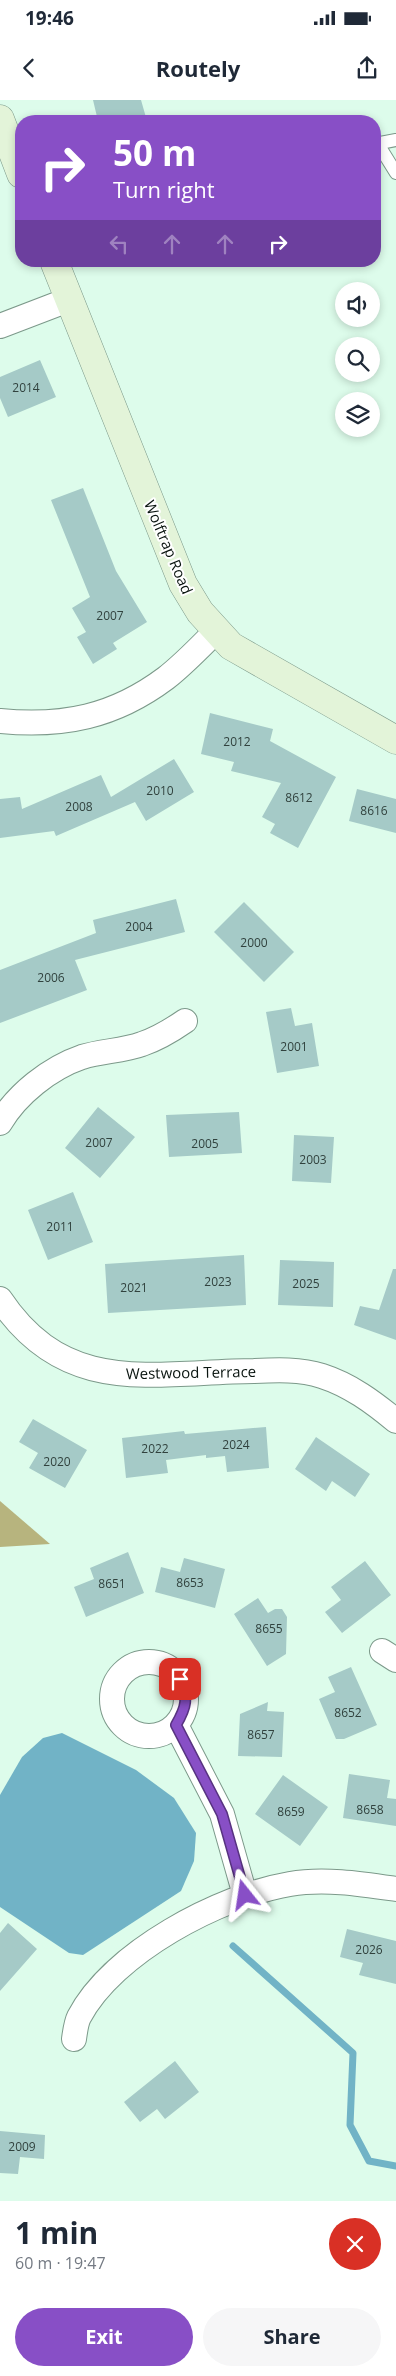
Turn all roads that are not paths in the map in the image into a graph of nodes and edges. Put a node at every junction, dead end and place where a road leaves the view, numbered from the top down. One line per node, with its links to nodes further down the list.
1 (0, 119): 5 (street)
2 (396, 140): 3 (lane)
3 (381, 143)
4 (381, 150): 6 (lane)
5 (15, 158)
6 (396, 173)
7 (56, 267): 8 (street, Wolftrap Road)
8 (68, 300): 9 (street); 10 (street, Wolftrap Road)
9 (0, 326)
10 (216, 631): 11 (street); 12 (street, Wolftrap Road)
11 (0, 721)
12 (396, 740)
13 (185, 1021): 14 (street)
14 (0, 1123)
15 (0, 1299): 16 (street, Westwood Terrace)
16 (396, 1421)
17 (176, 1725): 19 (street)
18 (396, 1889): 19 (street)
19 (245, 1895): 20 (street)
20 (74, 2039)

